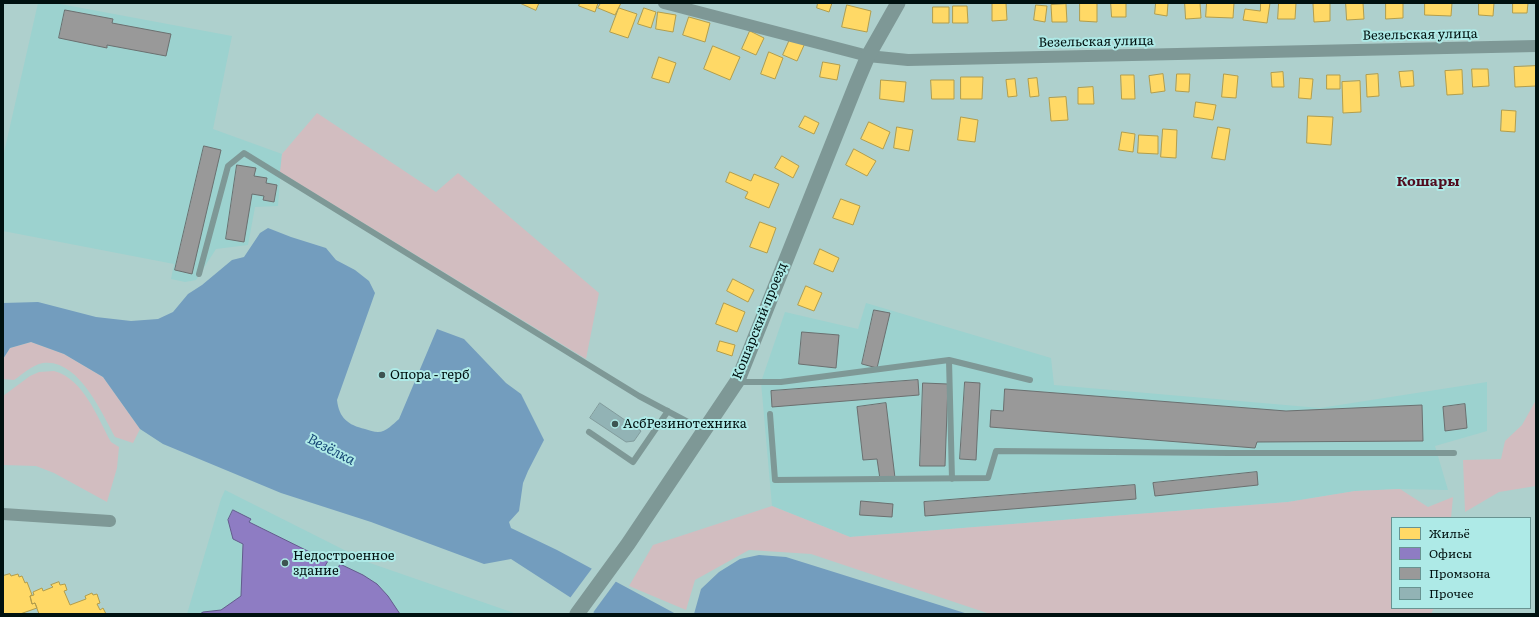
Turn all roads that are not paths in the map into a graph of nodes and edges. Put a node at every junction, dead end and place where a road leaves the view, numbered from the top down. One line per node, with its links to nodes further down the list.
1 (664, 3): 4 (street, Везельская улица)
2 (898, 3): 4 (street, Кошарский проезд)
3 (1536, 46): 4 (street, Везельская улица)
4 (868, 56): 7 (street, Кошарский проезд)
5 (199, 274): 9 (lane)
6 (949, 360): 7 (lane); 8 (lane); 14 (lane)
7 (738, 380): 11 (street, Кошарский проезд)
8 (1030, 380)
9 (668, 412): 11 (lane); 12 (lane)
10 (770, 414): 14 (lane)
11 (703, 430): 17 (street, Кошарский проезд)
12 (589, 432)
13 (1454, 453): 14 (lane)
14 (952, 479)
15 (3, 514): 16 (street)
16 (110, 521)
17 (577, 614)

